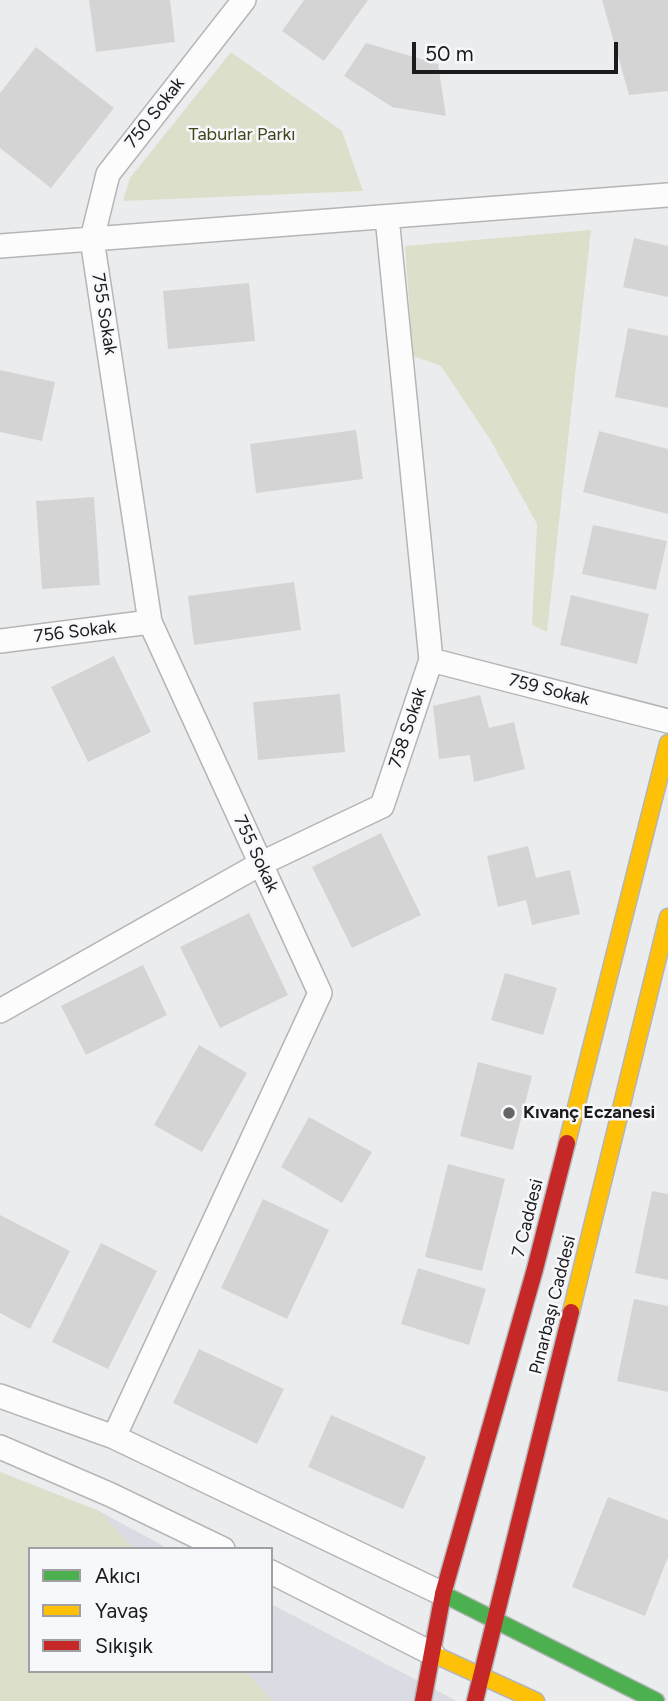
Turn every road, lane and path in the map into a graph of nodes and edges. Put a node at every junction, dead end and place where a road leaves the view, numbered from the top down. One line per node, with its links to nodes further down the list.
1 (244, 0): 4 (street, 750 Sokak)
2 (668, 195): 3 (street)
3 (387, 217): 4 (street); 8 (street, 758 Sokak)
4 (92, 239): 5 (street); 6 (street, 755 Sokak)
5 (0, 246)
6 (150, 622): 7 (street, 756 Sokak); 11 (street, 755 Sokak)
7 (0, 641)
8 (431, 660): 9 (street, 759 Sokak); 11 (street, 758 Sokak)
9 (668, 721)
10 (668, 743): 19 (street, 7 Caddesi)
11 (260, 864): 13 (street, 758 Sokak); 15 (street, 755 Sokak)
12 (668, 917): 20 (street, Pınarbaşı Caddesi)
13 (0, 1012)
14 (0, 1396): 15 (street)
15 (114, 1437): 19 (street)
16 (0, 1447): 17 (street)
17 (219, 1547)
18 (273, 1573): 21 (street)
19 (443, 1594): 20 (street); 21 (street, 7 Caddesi)
20 (494, 1621): 22 (street, Pınarbaşı Caddesi); 26 (street)
21 (433, 1654): 22 (street); 23 (street, 7 Caddesi)
22 (481, 1677): 24 (street, Pınarbaşı Caddesi); 25 (street)
23 (423, 1701)
24 (475, 1701)
25 (536, 1701)
26 (656, 1701)

